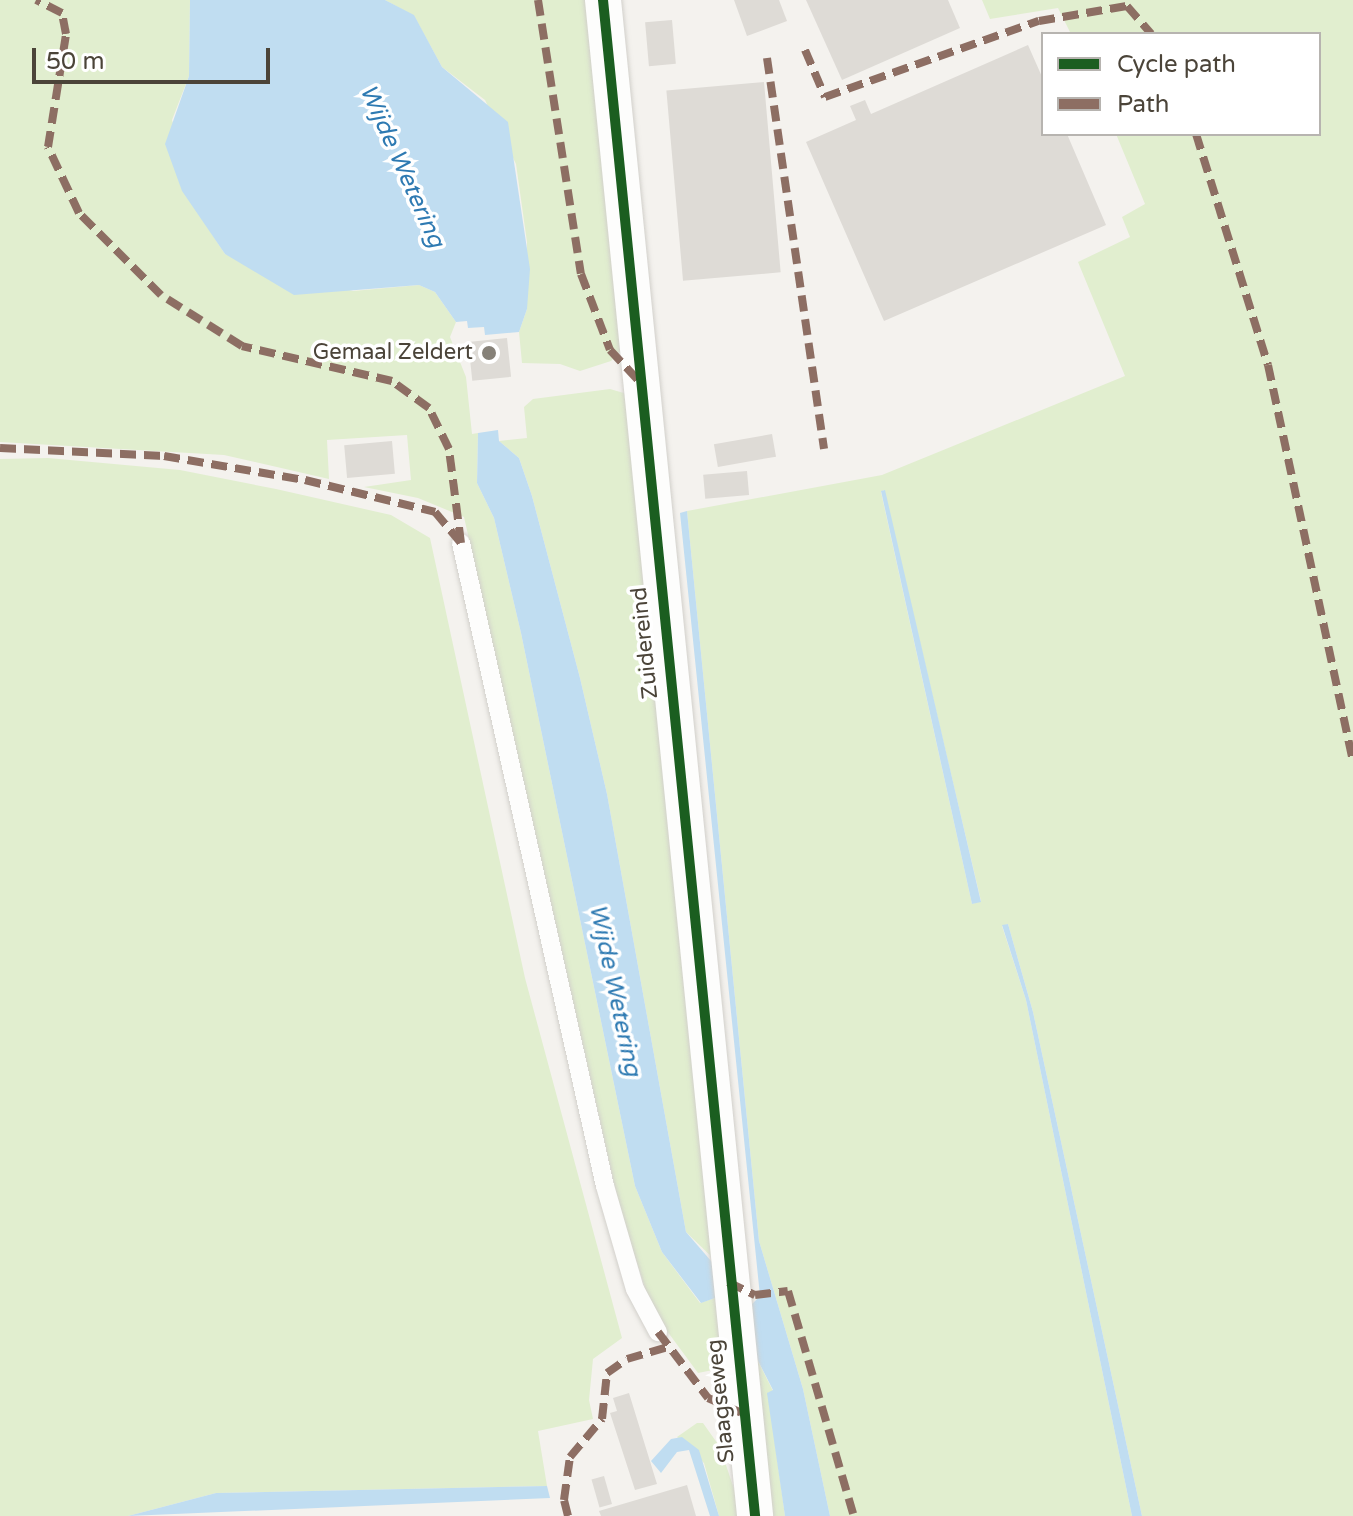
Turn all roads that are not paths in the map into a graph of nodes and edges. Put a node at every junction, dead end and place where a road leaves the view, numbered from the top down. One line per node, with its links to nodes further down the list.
1 (603, 0): 3 (street, Zuidereind)
2 (461, 543): 4 (lane)
3 (728, 1282): 5 (street, Slaagseweg)
4 (658, 1332)
5 (755, 1516)

